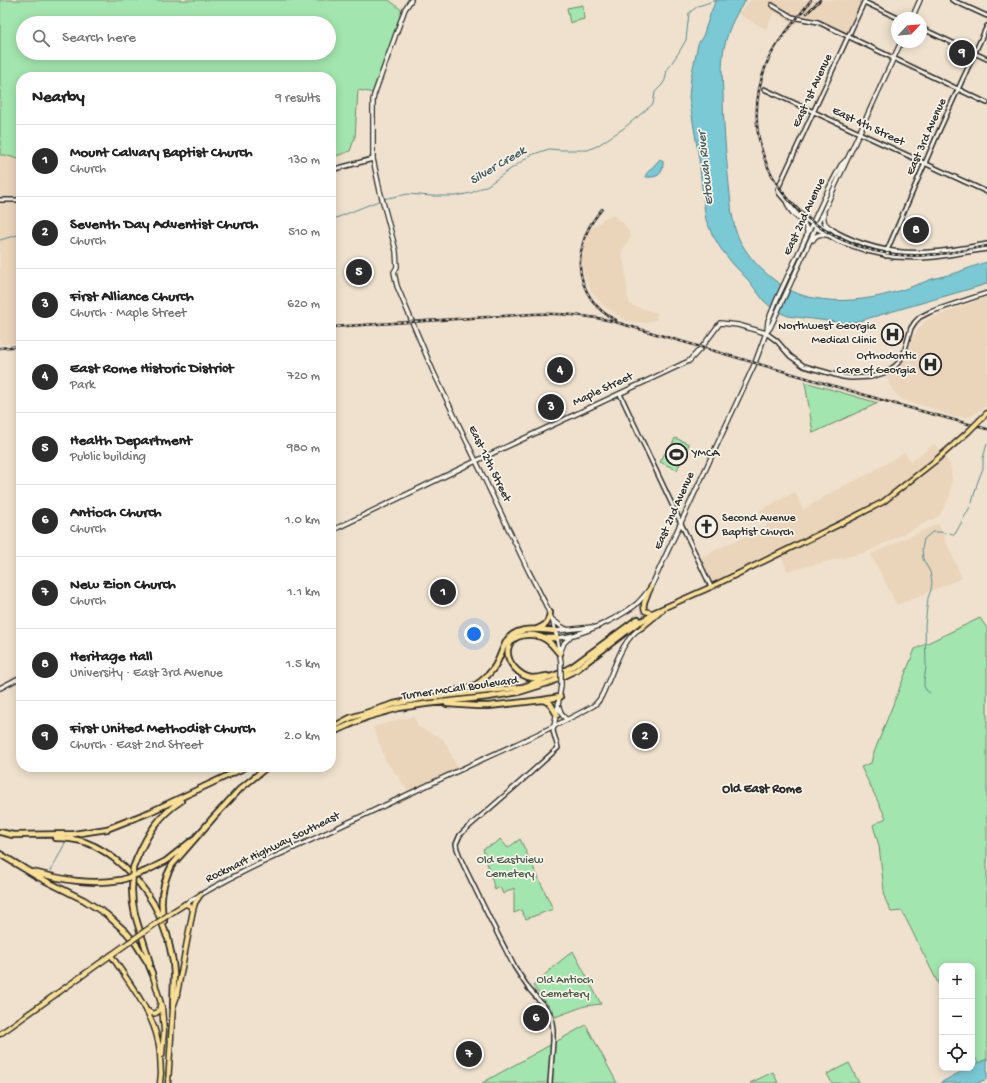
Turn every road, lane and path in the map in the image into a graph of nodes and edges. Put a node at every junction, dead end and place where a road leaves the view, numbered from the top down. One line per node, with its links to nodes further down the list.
1 (411, 0): 22 (main road, East 12th Street)
2 (920, 0): 6 (main road)
3 (952, 0): 8 (street)
4 (864, 1): 7 (street); 11 (street, East 1st Avenue)
5 (772, 5): 11 (street)
6 (915, 12)
7 (891, 14)
8 (987, 16)
9 (987, 26): 13 (street, East 3rd Avenue)
10 (927, 31): 13 (street)
11 (848, 37): 14 (street); 19 (street, East 1st Avenue)
12 (898, 48): 14 (main road, East 2nd Avenue)
13 (974, 54): 15 (street); 17 (street, East 3rd Avenue)
14 (894, 58): 17 (street); 20 (main road, East 2nd Avenue)
15 (987, 60)
16 (764, 89): 19 (street, East 4th Street)
17 (958, 89): 18 (street); 23 (street, East 3rd Avenue)
18 (987, 103)
19 (814, 112): 20 (street, East 4th Street); 28 (street, East 1st Avenue)
20 (859, 133): 21 (main road, East 2nd Avenue); 23 (street, East 4th Street)
21 (849, 156): 29 (main road, East 2nd Avenue); 30 (main road, East 2nd Avenue)
22 (373, 159): 24 (street); 44 (main road, East 12th Street)
23 (925, 163): 25 (street, East 4th Street); 38 (street, East 3rd Avenue)
24 (336, 169)
25 (987, 192)
26 (0, 200): 27 (street)
27 (16, 200)
28 (787, 202): 30 (street); 34 (main road)
29 (824, 210): 31 (main road, East 2nd Avenue); 32 (main road)
30 (812, 224): 31 (street); 34 (main road, East 2nd Avenue)
31 (817, 226): 32 (street); 33 (street); 36 (main road, East 2nd Avenue)
32 (836, 232): 38 (street)
33 (827, 235): 36 (main road); 39 (street)
34 (806, 236): 41 (main road, East 2nd Avenue)
35 (987, 244): 38 (street)
36 (806, 249): 41 (main road, East 2nd Avenue)
37 (987, 249): 39 (street)
38 (888, 251): 39 (street, East 3rd Avenue)
39 (886, 256)
40 (987, 293): 41 (street)
41 (766, 333): 42 (main road, Maple Street); 45 (main road, East 2nd Avenue)
42 (620, 394): 44 (main road, Maple Street); 45 (street)
43 (987, 413): 48 (main road, Turner McCall Boulevard, bridge)
44 (476, 461): 46 (main road, Maple Street); 51 (main road, East 12th Street)
45 (681, 524): 47 (main road, East 2nd Avenue); 48 (street)
46 (336, 529)
47 (651, 587): 52 (main road); 54 (main road, East 2nd Avenue)
48 (711, 587): 49 (main road, Turner McCall Boulevard)
49 (668, 606): 50 (main road, Turner McCall Boulevard); 52 (main road, Turner McCall Boulevard)
50 (662, 610): 55 (main road); 69 (highway, Turner McCall Boulevard)
51 (550, 613): 53 (main road, East 12th Street); 56 (highway)
52 (652, 613): 63 (highway, Turner McCall Boulevard)
53 (552, 619): 57 (main road); 58 (main road, East 12th Street)
54 (595, 627): 57 (main road); 59 (main road, East 2nd Avenue)
55 (641, 628): 72 (main road, Rockmart Highway Southeast)
56 (536, 629): 58 (highway); 67 (highway)
57 (569, 630): 58 (main road)
58 (556, 631): 61 (main road, East 12th Street)
59 (572, 636): 61 (main road, East 2nd Avenue); 62 (main road)
60 (545, 638): 61 (highway); 62 (highway); 63 (highway)
61 (557, 638): 62 (main road, East 12th Street)
62 (560, 654): 66 (main road, East 12th Street, bridge)
63 (558, 674): 67 (highway, Turner McCall Boulevard)
64 (16, 680): 65 (main road)
65 (0, 688)
66 (560, 697): 68 (highway); 70 (main road, East 12th Street)
67 (424, 698): 73 (highway, Turner McCall Boulevard)
68 (543, 700): 69 (highway); 71 (highway)
69 (437, 703): 75 (highway, Turner McCall Boulevard)
70 (558, 706): 71 (main road, East 12th Street); 72 (main road)
71 (557, 715): 74 (main road, East 12th Street)
72 (568, 719): 74 (main road, Rockmart Highway Southeast)
73 (336, 725)
74 (554, 726): 84 (main road, Rockmart Highway Southeast); 97 (street, East 12th Street)
75 (336, 731)
76 (236, 772): 78 (highway)
77 (261, 772): 79 (highway)
78 (205, 787): 81 (highway); 89 (highway, bridge)
79 (213, 818): 83 (highway, bridge); 87 (highway)
80 (0, 832): 81 (highway)
81 (12, 835): 87 (highway)
82 (0, 854): 83 (highway)
83 (30, 871): 89 (highway)
84 (201, 894): 85 (main road, Rockmart Highway Southeast); 86 (main road)
85 (185, 904): 86 (main road); 88 (main road, Rockmart Highway Southeast, bridge)
86 (193, 910): 91 (main road)
87 (167, 937): 91 (highway)
88 (111, 955): 92 (main road); 93 (main road, Rockmart Highway Southeast)
89 (152, 973): 90 (main road)
90 (160, 997): 92 (main road); 94 (main road)
91 (173, 1007): 96 (main road)
92 (146, 1009): 94 (main road)
93 (0, 1034)
94 (161, 1074): 95 (main road)
95 (160, 1083)
96 (168, 1083)
97 (550, 1083)

